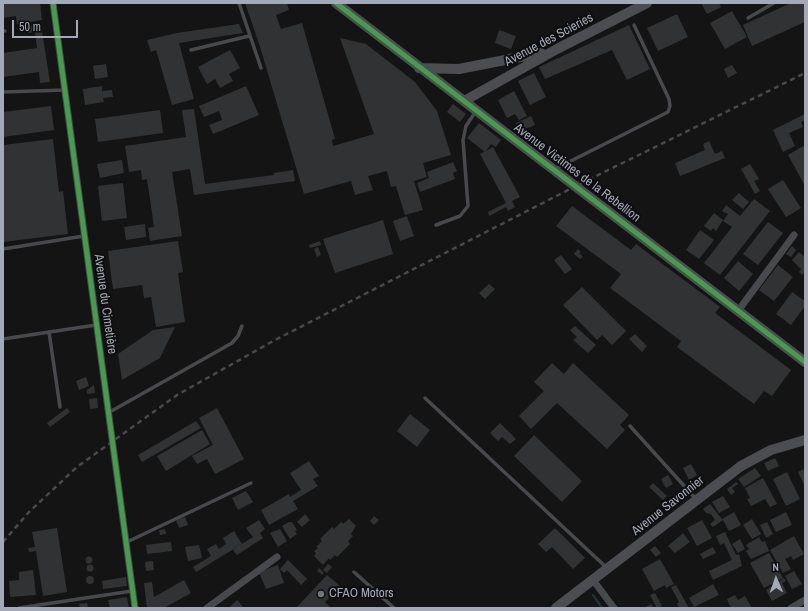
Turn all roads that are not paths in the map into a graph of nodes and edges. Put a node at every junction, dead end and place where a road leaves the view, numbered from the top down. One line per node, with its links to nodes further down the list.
1 (53, 3): 13 (street, Avenue du Cimetière)
2 (239, 3): 8 (lane)
3 (336, 3): 12 (street, Avenue Victimes de la Rebellion)
4 (647, 3): 9 (street, Avenue des Scieries)
5 (774, 3): 6 (lane)
6 (748, 18)
7 (634, 25): 17 (lane)
8 (249, 36): 10 (lane); 11 (lane)
9 (557, 49): 12 (street); 15 (street, Avenue des Scieries)
10 (191, 50)
11 (262, 68)
12 (419, 68): 15 (street, Avenue Victimes de la Rebellion)
13 (64, 90): 14 (lane); 20 (street, Avenue du Cimetière)
14 (3, 92)
15 (464, 100): 16 (street, Avenue Victimes de la Rebellion)
16 (477, 110): 17 (street, Avenue Victimes de la Rebellion); 18 (lane)
17 (554, 169): 22 (street, Avenue Victimes de la Rebellion)
18 (436, 225)
19 (794, 234): 22 (street)
20 (84, 236): 21 (lane); 23 (street, Avenue du Cimetière)
21 (3, 249)
22 (738, 311): 27 (street, Avenue Victimes de la Rebellion)
23 (96, 325): 25 (lane); 30 (street, Avenue du Cimetière)
24 (242, 326): 30 (lane)
25 (49, 332): 26 (lane); 29 (lane)
26 (3, 338)
27 (805, 362)
28 (425, 398): 37 (lane)
29 (60, 407)
30 (108, 413): 35 (street, Avenue du Cimetière)
31 (630, 426): 34 (lane)
32 (805, 440): 34 (street, Avenue Savonnier)
33 (251, 483): 35 (lane)
34 (697, 500): 37 (street, Avenue Savonnier)
35 (126, 542): 40 (street, Avenue du Cimetière)
36 (277, 557): 44 (street)
37 (608, 568): 39 (street, Avenue Savonnier)
38 (354, 572): 45 (lane)
39 (593, 580): 46 (street, Avenue Savonnier); 47 (street)
40 (132, 591): 42 (lane); 43 (street, Avenue du Cimetière)
41 (805, 600): 48 (street)
42 (19, 608)
43 (135, 608)
44 (207, 608)
45 (394, 608)
46 (556, 608)
47 (614, 608)
48 (791, 608)

